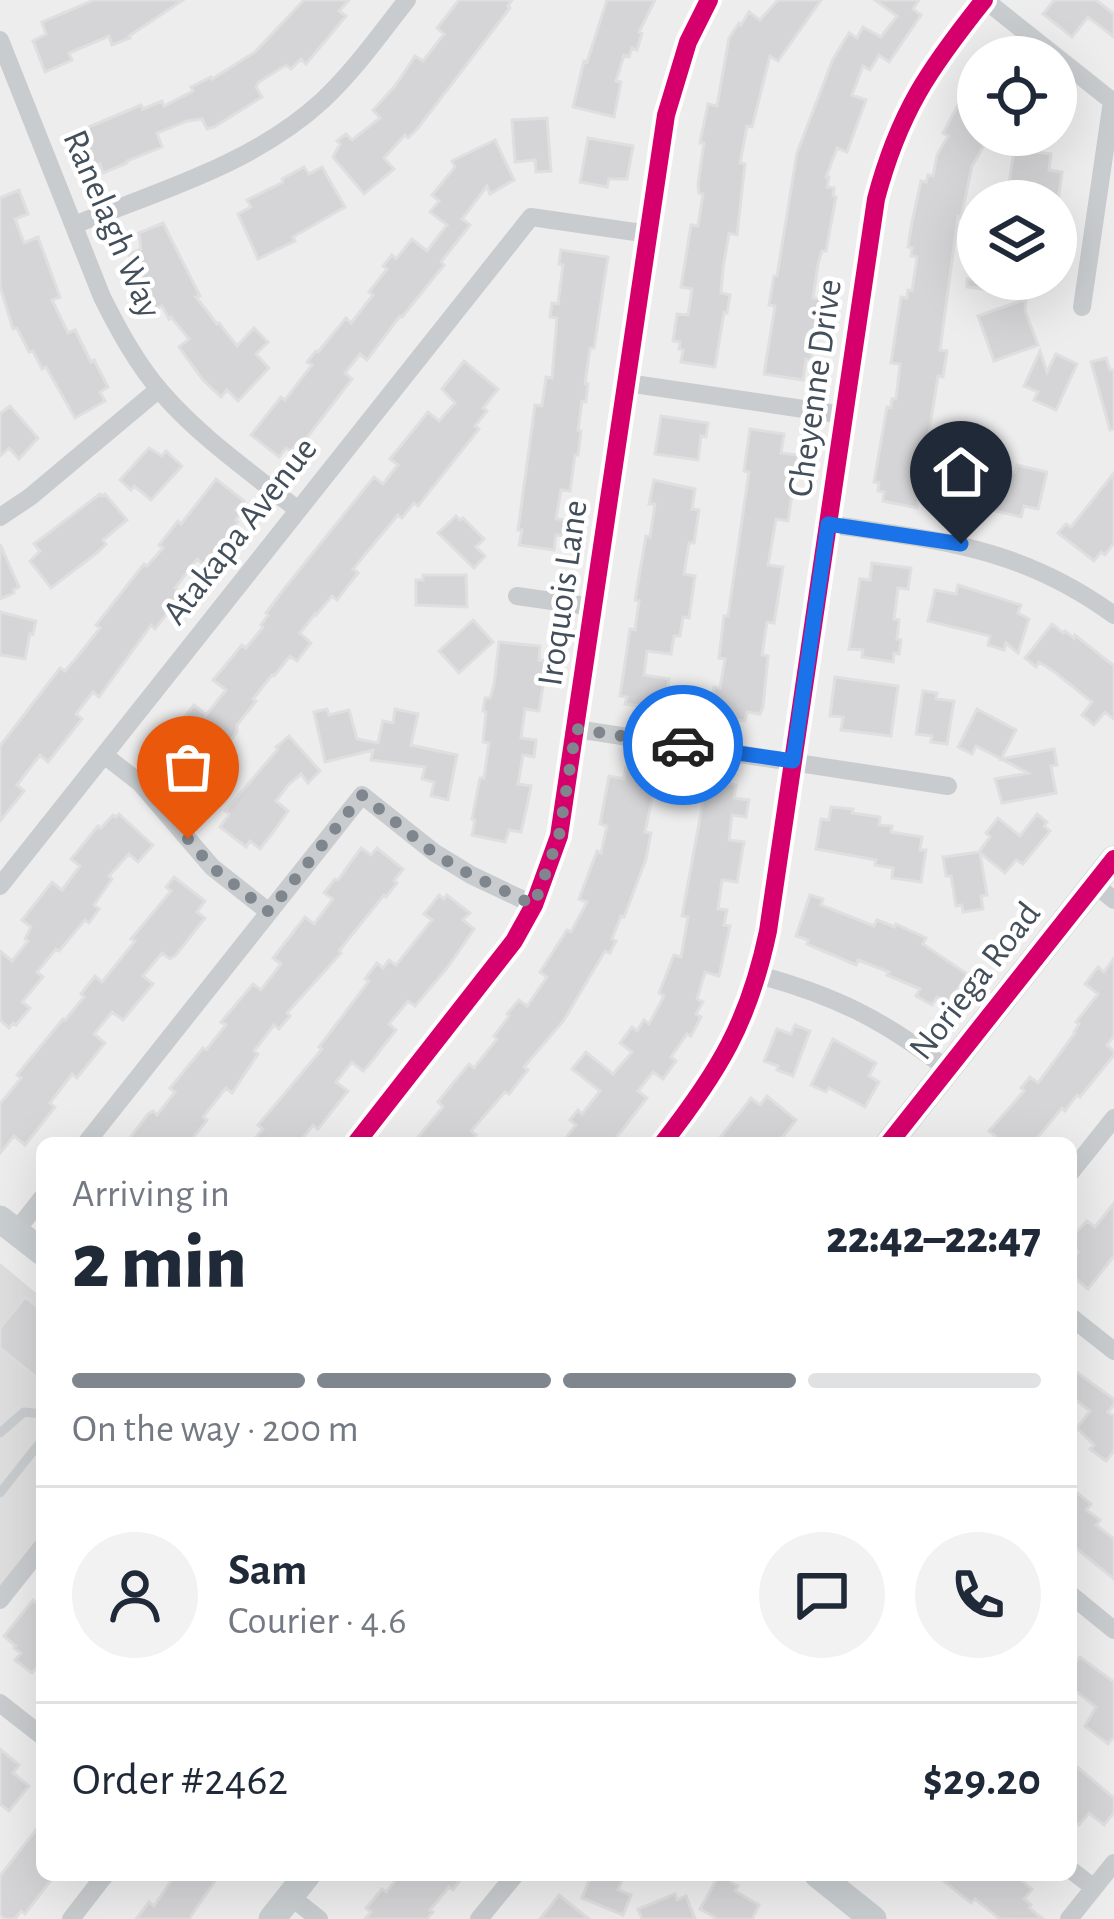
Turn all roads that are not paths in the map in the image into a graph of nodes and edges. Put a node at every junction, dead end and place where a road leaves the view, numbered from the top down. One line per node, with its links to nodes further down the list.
1 (407, 0): 5 (street)
2 (709, 0): 6 (street, Iroquois Lane)
3 (984, 0): 7 (street); 10 (street, Cheyenne Drive)
4 (0, 40): 5 (street, Ranelagh Way)
5 (74, 225): 9 (street, Ranelagh Way)
6 (649, 234): 8 (street, Iroquois Lane); 11 (street, Atakapa Avenue)
7 (1082, 307)
8 (627, 383): 10 (street); 15 (street, Iroquois Lane)
9 (159, 389): 11 (street, Ranelagh Way); 12 (street)
10 (844, 415): 13 (street, Cheyenne Drive)
11 (298, 510): 18 (street, Atakapa Avenue)
12 (0, 517)
13 (828, 524): 16 (street); 19 (street, Cheyenne Drive)
14 (517, 596): 15 (street)
15 (594, 607): 17 (street, Iroquois Lane)
16 (1113, 611)
17 (576, 729): 19 (street); 24 (street, Iroquois Lane)
18 (104, 755): 22 (street, Atakapa Avenue); 25 (street)
19 (793, 761): 20 (street); 26 (street, Cheyenne Drive)
20 (947, 786)
21 (1114, 859): 23 (street, Noriega Road)
22 (0, 886)
23 (1104, 892): 27 (street, Noriega Road)
24 (534, 905): 25 (street); 30 (street, Iroquois Lane)
25 (269, 912): 29 (street)
26 (759, 975): 27 (street); 31 (street, Cheyenne Drive)
27 (947, 1069): 32 (street, Noriega Road)
28 (1114, 1118): 33 (street)
29 (91, 1137)
30 (361, 1137)
31 (668, 1137)
32 (894, 1137)
33 (1077, 1164)
34 (36, 1203): 35 (street)
35 (7, 1230): 36 (street)
36 (36, 1248)
37 (1077, 1322): 38 (street)
38 (1114, 1351)
39 (36, 1413): 40 (lane)
40 (0, 1433)
41 (36, 1448): 42 (lane)
42 (0, 1493)
43 (36, 1555): 44 (street)
44 (0, 1600)
45 (1077, 1600): 46 (street)
46 (1114, 1630)
47 (0, 1703): 48 (street)
48 (36, 1731)
49 (1114, 1863): 55 (street)
50 (1077, 1875): 55 (street)
51 (100, 1881): 56 (street)
52 (510, 1881): 59 (street)
53 (826, 1881): 60 (street)
54 (299, 1886): 57 (street); 58 (street)
55 (1094, 1888): 61 (street)
56 (70, 1919)
57 (272, 1919)
58 (319, 1919)
59 (479, 1919)
60 (873, 1919)
61 (1069, 1919)

